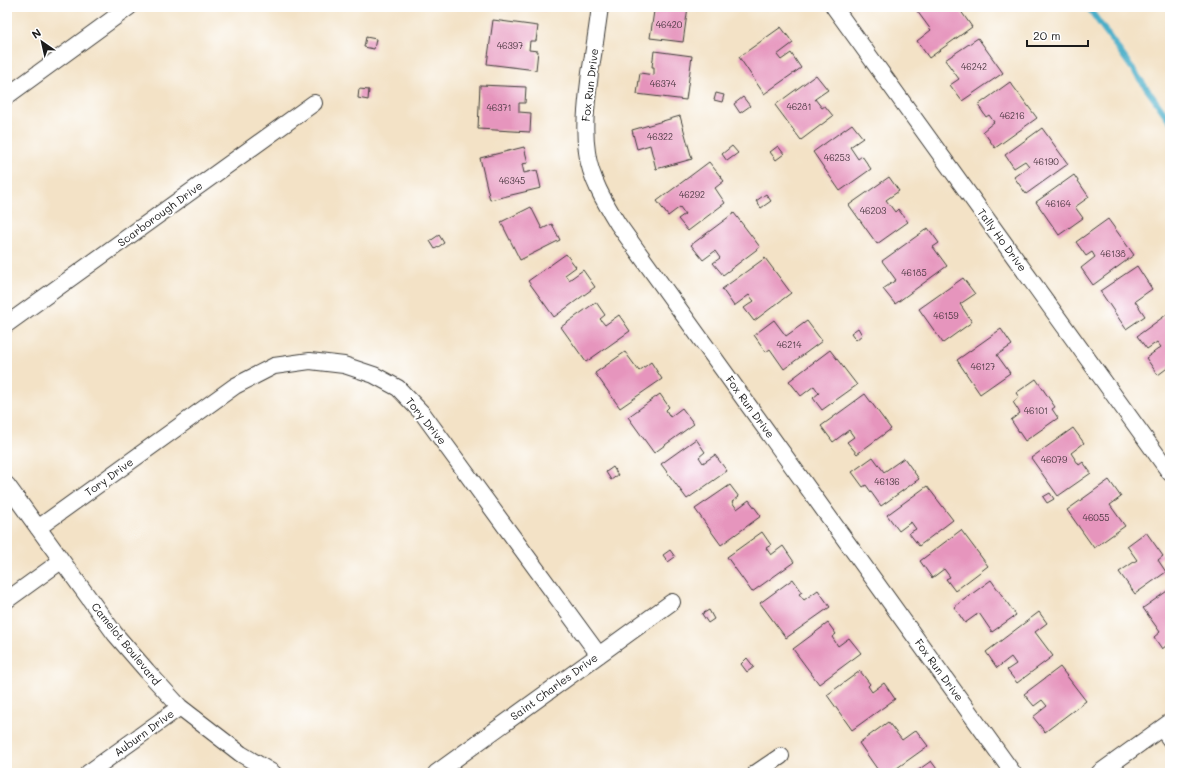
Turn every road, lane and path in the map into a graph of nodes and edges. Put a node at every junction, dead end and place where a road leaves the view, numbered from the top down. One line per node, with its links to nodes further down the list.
1 (129, 7): 4 (street)
2 (600, 7): 22 (street, Fox Run Drive)
3 (834, 7): 7 (street, Tally Ho Drive)
4 (7, 96)
5 (314, 103): 6 (street, Scarborough Drive)
6 (7, 324)
7 (1170, 473)
8 (7, 486): 9 (street, Camelot Boulevard)
9 (38, 528): 10 (street, Camelot Boulevard); 13 (street, Tory Drive)
10 (61, 561): 11 (street); 14 (street, Camelot Boulevard)
11 (7, 600)
12 (672, 602): 13 (street, Saint Charles Drive)
13 (599, 655): 20 (street, Saint Charles Drive)
14 (180, 707): 18 (street, Auburn Drive); 19 (street, Camelot Boulevard)
15 (1164, 726): 16 (lane); 23 (street)
16 (1170, 746)
17 (781, 756): 21 (street)
18 (88, 773)
19 (273, 773)
20 (436, 773)
21 (756, 773)
22 (1013, 773)
23 (1099, 773)

